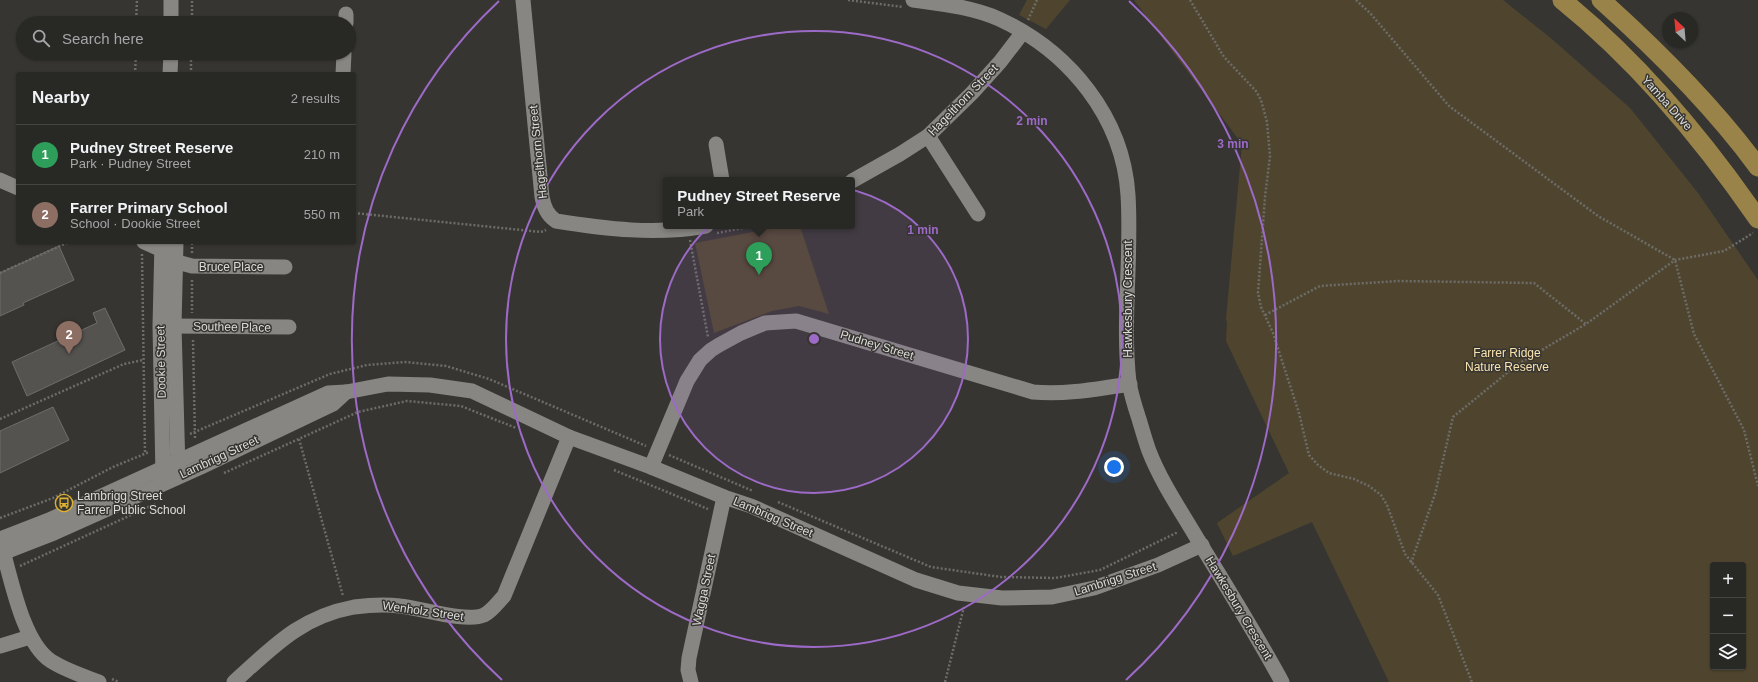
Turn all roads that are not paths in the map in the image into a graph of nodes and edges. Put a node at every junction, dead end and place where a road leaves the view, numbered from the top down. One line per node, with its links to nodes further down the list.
1 (171, 0): 6 (street)
2 (523, 0): 21 (street, Hagelthorn Street)
3 (1562, 0): 20 (main road, Yamba Drive)
4 (1601, 0): 14 (main road)
5 (910, 4): 7 (street, Hawkesbury Crescent)
6 (171, 16)
7 (1023, 32): 12 (street, Hagelthorn Street); 29 (street, Hawkesbury Crescent)
8 (171, 60): 10 (street)
9 (344, 60): 11 (street)
10 (170, 72)
11 (343, 72)
12 (928, 136): 16 (street, Hagelthorn Street); 19 (street)
13 (716, 144): 15 (street)
14 (1758, 167)
15 (722, 177)
16 (855, 179)
17 (0, 180): 18 (street)
18 (16, 187)
19 (978, 214)
20 (1758, 219)
21 (688, 229)
22 (176, 244): 25 (street, Dookie Street)
23 (142, 246): 24 (street)
24 (162, 246): 25 (street); 34 (street, Dookie Street)
25 (177, 262): 26 (street, Bruce Place); 27 (street, Dookie Street)
26 (285, 267)
27 (174, 326): 28 (street, Southee Place); 33 (street, Dookie Street)
28 (289, 328)
29 (1130, 384): 32 (street, Pudney Street); 36 (street, Hawkesbury Crescent)
30 (346, 392): 31 (street, Lambrigg Street); 33 (street, Lambrigg Street); 33 (street, Lambrigg Street)
31 (569, 437): 32 (street, Lambrigg Street); 42 (street, Wenholz Street)
32 (645, 465): 35 (street, Lambrigg Street)
33 (178, 469): 34 (street, Lambrigg Street)
34 (163, 476): 37 (street, Lambrigg Street)
35 (724, 497): 36 (street, Lambrigg Street); 43 (street, Wagga Street)
36 (1202, 545): 44 (street, Hawkesbury Crescent)
37 (1, 547): 38 (street)
38 (30, 637): 39 (street); 40 (street)
39 (0, 646)
40 (77, 679): 41 (street)
41 (102, 679)
42 (234, 682)
43 (691, 682)
44 (1282, 682)

